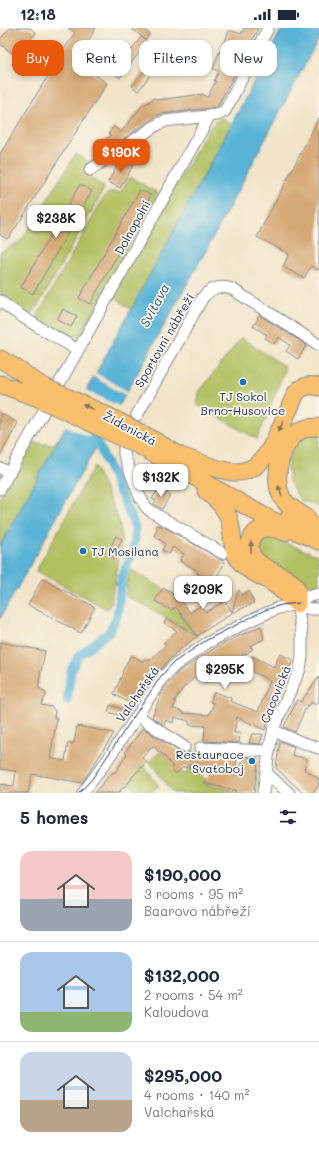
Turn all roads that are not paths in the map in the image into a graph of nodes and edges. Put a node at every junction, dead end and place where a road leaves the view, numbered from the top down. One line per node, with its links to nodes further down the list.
1 (268, 28): 2 (street)
2 (209, 116): 3 (street); 6 (street, Dolnopolní)
3 (90, 170)
4 (0, 301): 6 (street)
5 (319, 345): 13 (street, Sportovní nábřeží)
6 (78, 350): 17 (street, Dolnopolní)
7 (0, 359): 12 (highway)
8 (0, 371): 12 (highway, Židenická)
9 (0, 384): 12 (highway, Židenická)
10 (319, 387): 16 (highway, one-way to 16)
11 (0, 389): 12 (highway)
12 (39, 392): 16 (highway, Židenická, bridge)
13 (137, 415)
14 (319, 427): 19 (highway, one-way to 14)
15 (124, 443): 21 (street)
16 (178, 461): 19 (highway, Židenická); 20 (highway, Židenická); 23 (highway)
17 (4, 470): 18 (street, Dolnopolní)
18 (0, 489)
19 (319, 526)
20 (319, 541): 23 (highway, one-way to 20)
21 (222, 553)
22 (319, 594): 23 (street)
23 (297, 604): 24 (street); 25 (street, Valchařská); 26 (street, Cacovická)
24 (319, 609)
25 (138, 716): 27 (street); 32 (street, Valchařská)
26 (274, 730): 29 (street); 30 (street, Cacovická)
27 (184, 747)
28 (200, 748): 30 (street)
29 (319, 748)
30 (269, 751): 31 (street, Cacovická)
31 (266, 773): 33 (street, Cacovická); 34 (street)
32 (83, 793)
33 (263, 793)
34 (289, 793)

